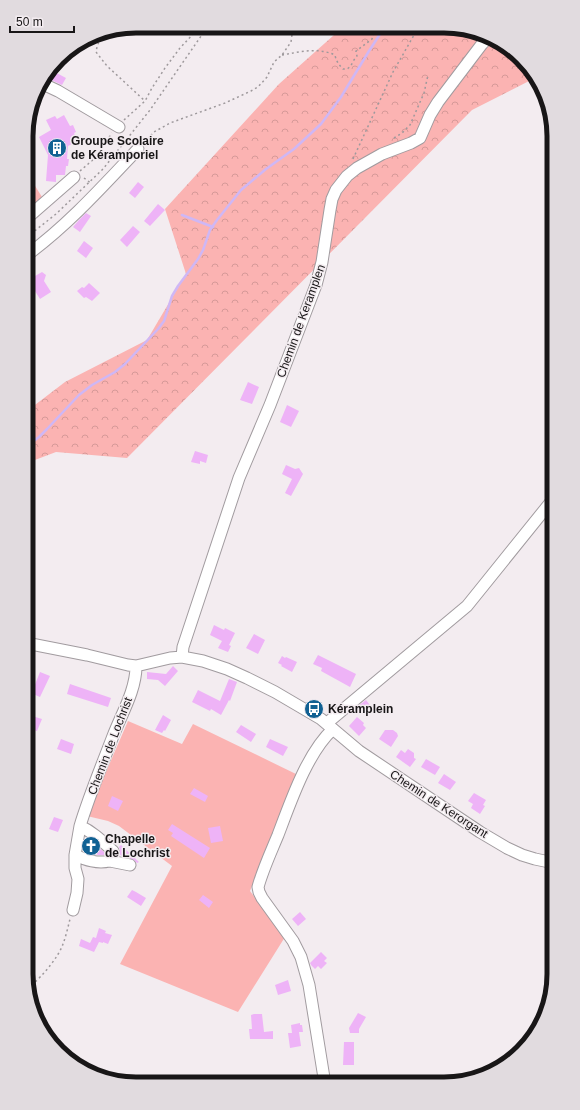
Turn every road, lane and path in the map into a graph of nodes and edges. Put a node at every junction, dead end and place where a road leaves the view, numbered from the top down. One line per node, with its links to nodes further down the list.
1 (194, 33): 11 (path)
2 (203, 33): 17 (path)
3 (293, 33): 8 (path)
4 (374, 33): 8 (path)
5 (415, 33): 16 (path)
6 (99, 40): 11 (path)
7 (485, 42): 16 (street, Chemin de Keramplen)
8 (282, 55): 14 (path)
9 (428, 75): 13 (path)
10 (46, 85): 12 (street)
11 (145, 101): 12 (path)
12 (118, 126): 15 (path)
13 (393, 140)
14 (138, 149): 18 (street)
15 (76, 176): 17 (path); 19 (street)
16 (347, 176): 24 (street, Chemin de Keramplen)
17 (89, 182): 18 (path); 20 (path)
18 (100, 189): 21 (street)
19 (33, 213)
20 (33, 232)
21 (33, 250)
22 (547, 507): 26 (street)
23 (33, 645): 25 (street)
24 (182, 657): 25 (street); 26 (street, Chemin de Kerorgant)
25 (136, 666): 27 (street, Chemin de Lochrist)
26 (330, 726): 30 (street, Chemin de Kerorgant); 34 (street)
27 (80, 826): 28 (street, Chemin de Lochrist); 29 (street)
28 (75, 855): 29 (street); 32 (street, Chemin de Lochrist)
29 (110, 861): 31 (street)
30 (547, 862)
31 (130, 865)
32 (73, 910): 33 (path)
33 (34, 983)
34 (324, 1077)

